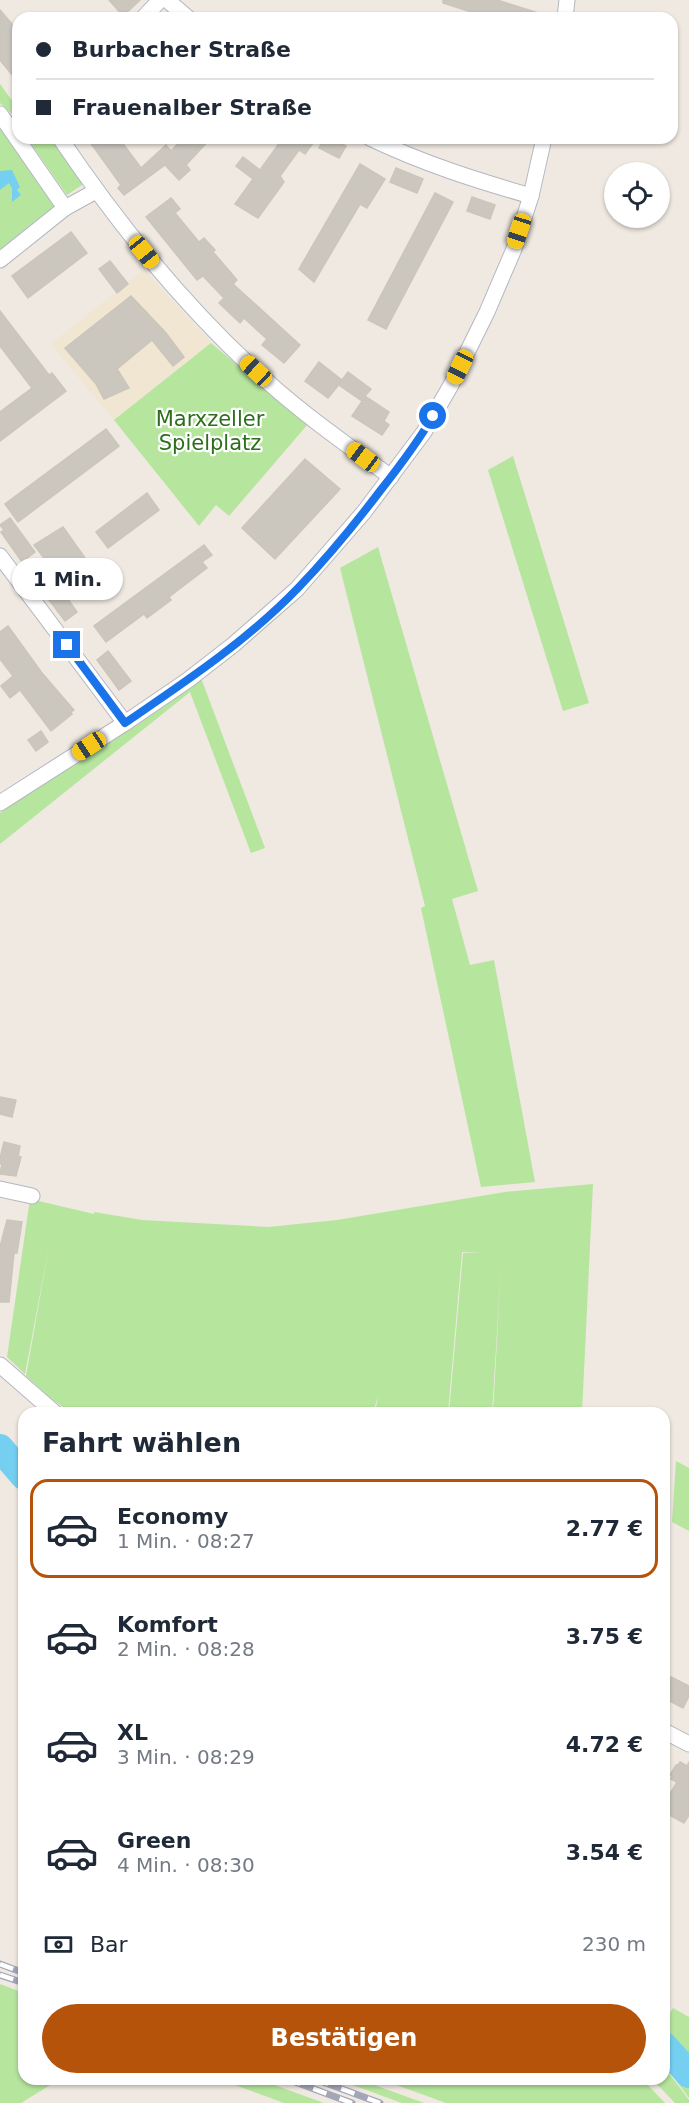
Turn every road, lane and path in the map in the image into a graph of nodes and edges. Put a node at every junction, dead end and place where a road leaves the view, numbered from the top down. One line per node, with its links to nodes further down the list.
1 (160, 0): 3 (street)
2 (167, 0): 4 (street)
3 (149, 12)
4 (181, 12)
5 (0, 114): 6 (street)
6 (12, 127)
7 (24, 144): 13 (street)
8 (64, 144): 11 (street)
9 (384, 144): 12 (street)
10 (543, 144): 12 (street)
11 (96, 191): 13 (street); 15 (street)
12 (531, 196): 15 (street)
13 (65, 208): 14 (street)
14 (0, 260)
15 (391, 477): 17 (street)
16 (0, 556): 17 (street)
17 (125, 723): 18 (street)
18 (0, 803)
19 (0, 1189): 20 (street)
20 (32, 1196)
21 (0, 1365): 22 (street)
22 (48, 1407)
23 (670, 1734): 24 (street)
24 (689, 1744)

